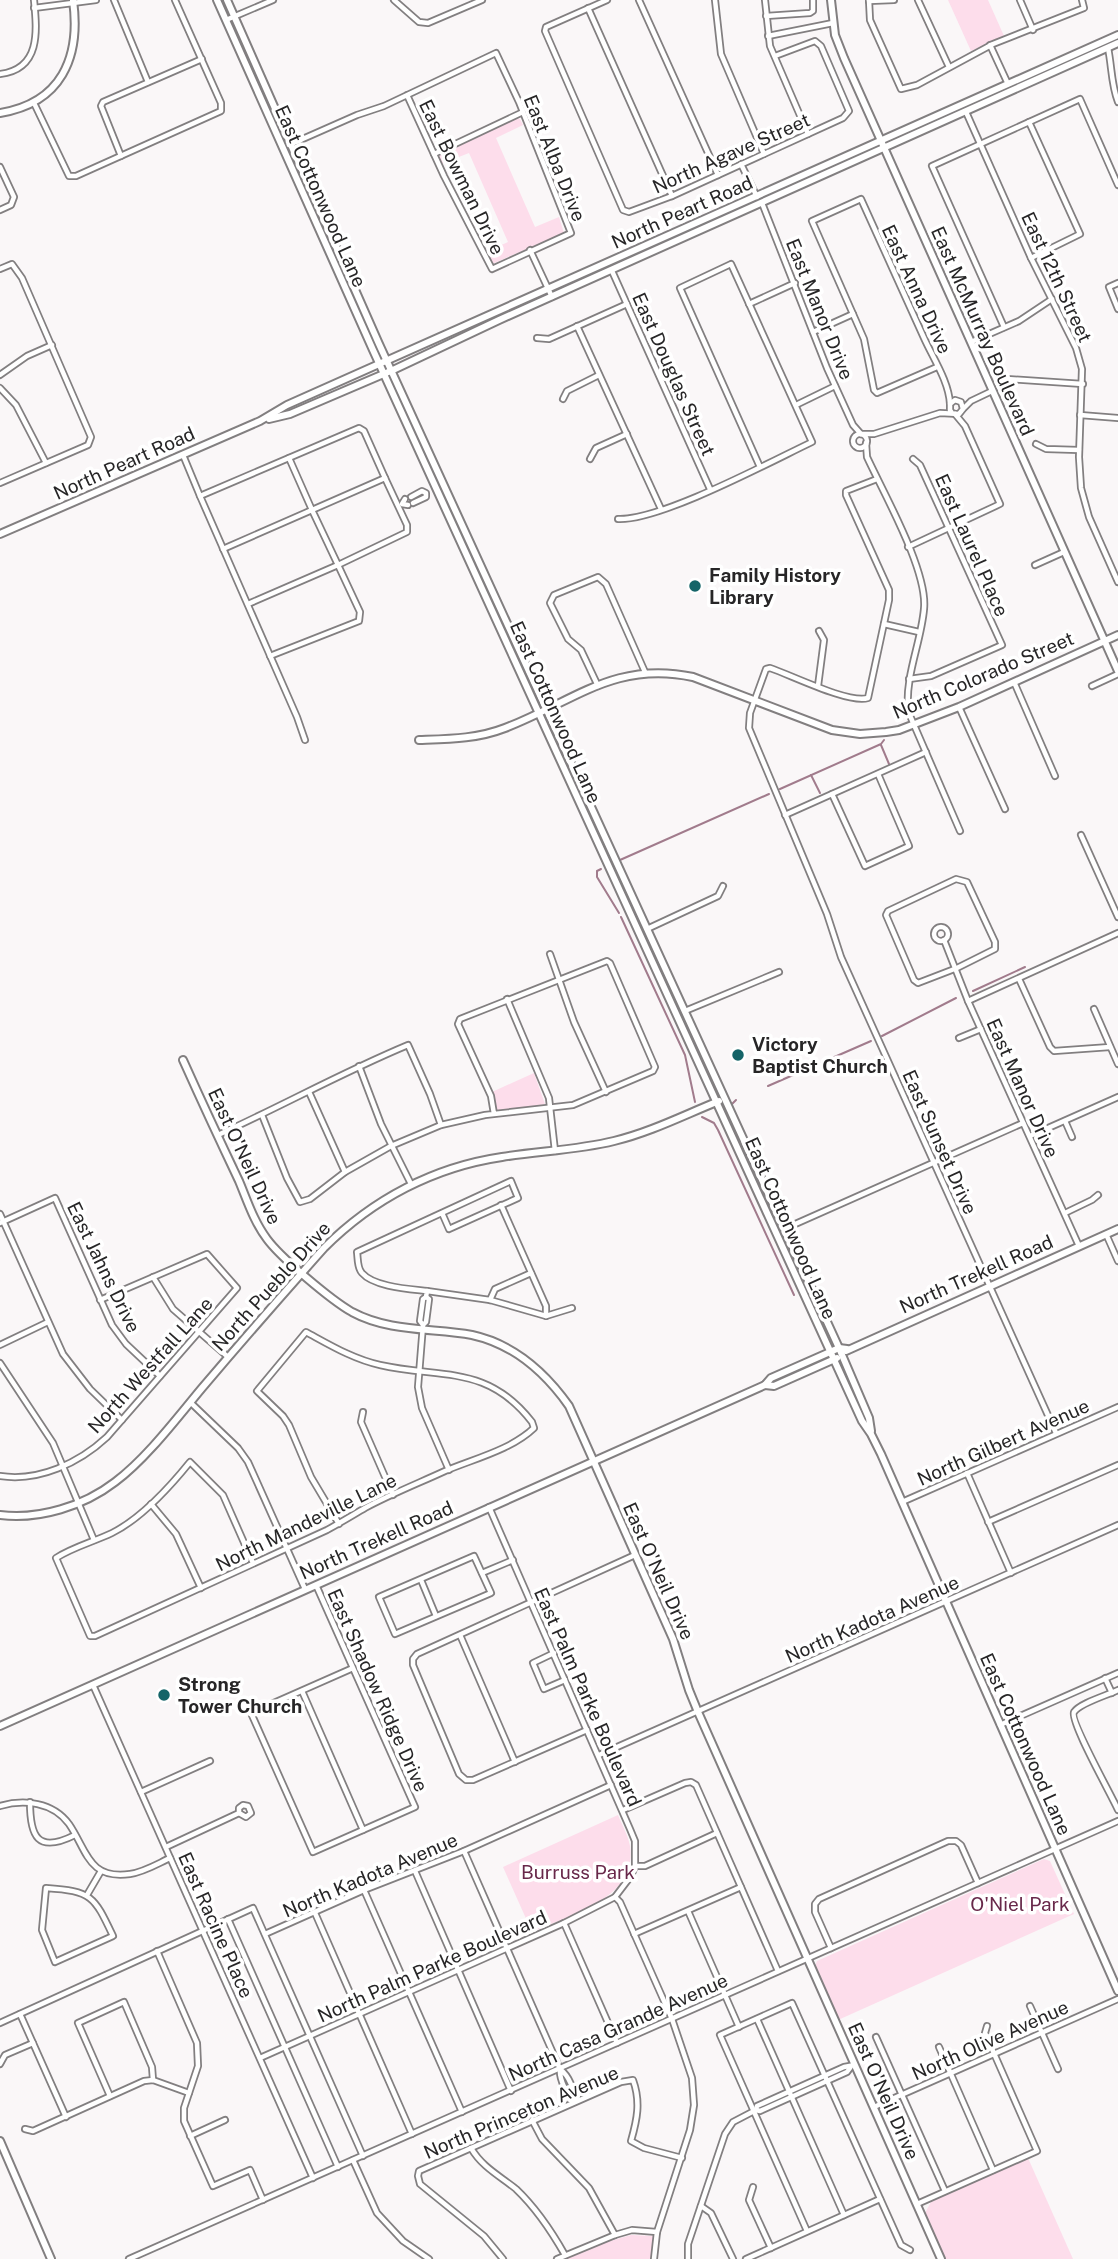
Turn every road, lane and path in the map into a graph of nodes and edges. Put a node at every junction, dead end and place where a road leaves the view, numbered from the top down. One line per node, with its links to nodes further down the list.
1 (34, 0): 23 (street)
2 (96, 0): 21 (street)
3 (114, 0): 40 (street)
4 (175, 0): 36 (street)
5 (217, 0): 27 (street, East Cottonwood Lane)
6 (227, 0): 25 (street, East Cottonwood Lane)
7 (273, 0): 25 (street)
8 (394, 0): 22 (street)
9 (482, 0): 22 (street)
10 (607, 0): 24 (street)
11 (639, 0): 59 (street)
12 (715, 0): 55 (street)
13 (765, 0): 26 (street)
14 (813, 0): 26 (street)
15 (831, 0): 28 (street, East McMurray Boulevard)
16 (894, 0): 20 (street)
17 (918, 0): 37 (street)
18 (1020, 0): 29 (street)
19 (1082, 0): 29 (street)
20 (869, 1): 37 (street)
21 (73, 2): 23 (street); 44 (street)
22 (468, 3)
23 (34, 8): 38 (street)
24 (589, 8): 61 (street); 61 (street, North Agave Street)
25 (234, 16): 27 (street); 52 (street, East Cottonwood Lane)
26 (766, 16): 31 (street)
27 (226, 20): 53 (street, East Cottonwood Lane)
28 (833, 23): 31 (street); 50 (street, East McMurray Boulevard)
29 (1033, 30): 33 (street)
30 (1118, 35): 41 (street, North Peart Road)
31 (768, 36): 35 (street)
32 (1118, 43): 34 (street, North Peart Road)
33 (990, 45): 37 (street); 41 (street)
34 (1108, 48): 39 (street); 46 (street, North Peart Road)
35 (775, 56): 49 (street); 49 (street, North Agave Street)
36 (202, 59): 40 (street); 56 (street)
37 (949, 67)
38 (0, 74)
39 (1115, 78): 43 (street)
40 (148, 82): 56 (street)
41 (1008, 84): 50 (street, North Peart Road)
42 (408, 95): 45 (street, East Alba Drive); 52 (street); 54 (street, East Bowman Drive)
43 (1118, 102)
44 (34, 103): 47 (street); 56 (street)
45 (523, 112): 54 (street); 65 (street, East Alba Drive)
46 (965, 112): 50 (street, North Peart Road); 51 (street, East 12th Street)
47 (0, 113)
48 (1029, 122): 51 (street); 60 (street); 66 (street)
49 (808, 134): 55 (street, North Agave Street)
50 (883, 144): 62 (street, North Peart Road); 63 (street, North Peart Road); 82 (street, East McMurray Boulevard)
51 (980, 144): 66 (street, East 12th Street); 79 (street)
52 (291, 145): 53 (street); 84 (street, East Cottonwood Lane)
53 (283, 148): 85 (street, East Cottonwood Lane)
54 (434, 154): 65 (street, East Bowman Drive)
55 (764, 154): 57 (street, North Agave Street)
56 (121, 156)
57 (741, 164): 59 (street, North Agave Street); 62 (street)
58 (0, 167): 64 (street)
59 (718, 175): 61 (street, North Agave Street)
60 (1118, 185)
61 (672, 196)
62 (757, 197): 71 (street, North Peart Road)
63 (762, 203): 68 (street, North Peart Road); 69 (street, East Manor Drive)
64 (0, 210)
65 (530, 250): 71 (street)
66 (1031, 258): 73 (street, East 12th Street)
67 (0, 269): 83 (street)
68 (612, 271): 72 (street, North Peart Road); 74 (street, East Douglas Street)
69 (795, 283): 75 (street); 80 (street, East Manor Drive)
70 (1118, 283): 76 (street)
71 (548, 289): 72 (street); 84 (street, North Peart Road)
72 (552, 297): 87 (street, North Peart Road)
73 (1052, 299): 79 (street); 92 (street, East 12th Street)
74 (628, 304): 78 (street); 129 (street, East Douglas Street)
75 (749, 304): 100 (street); 124 (street)
76 (1118, 309)
77 (853, 314): 80 (street); 86 (street); 86 (street, East Anna Drive)
78 (577, 326): 81 (street); 90 (street)
79 (1004, 327): 82 (street)
80 (813, 332): 93 (street, East Manor Drive)
81 (537, 338)
82 (971, 342): 96 (street, East McMurray Boulevard)
83 (52, 345): 89 (street); 123 (street)
84 (388, 360): 85 (street, North Peart Road); 87 (street, East Cottonwood Lane)
85 (380, 364): 88 (street, East Cottonwood Lane); 107 (street, North Peart Road)
86 (937, 367): 95 (street, East Anna Drive)
87 (393, 370): 88 (street, North Peart Road); 159 (street, East Cottonwood Lane)
88 (385, 373): 107 (street, North Peart Road); 128 (street, East Cottonwood Lane)
89 (0, 375)
90 (599, 375): 97 (street); 110 (street)
91 (1007, 379): 92 (street)
92 (1083, 384): 105 (street, East 12th Street)
93 (835, 386): 100 (street); 108 (street, East Manor Drive)
94 (0, 388): 123 (street)
95 (948, 391): 98 (street, East Anna Drive); 101 (street, East Anna Drive)
96 (993, 391): 99 (street); 139 (street, East McMurray Boulevard)
97 (563, 399)
98 (958, 400): 99 (street); 101 (street); 102 (street)
99 (971, 401): 102 (street)
100 (796, 405): 124 (street)
101 (950, 405): 103 (street); 104 (street, East Anna Drive)
102 (963, 410): 104 (street); 109 (street)
103 (940, 413): 104 (street); 112 (street)
104 (953, 414): 109 (street)
105 (1080, 415): 106 (street); 117 (street, East 12th Street)
106 (1118, 418)
107 (260, 421): 118 (street, North Peart Road)
108 (853, 425): 111 (street, East Manor Drive); 113 (street, East Manor Drive)
109 (965, 426): 135 (street)
110 (627, 434): 121 (street); 132 (street)
111 (861, 434): 112 (street); 113 (street); 114 (street, East Manor Drive)
112 (874, 434): 114 (street)
113 (853, 439): 116 (street)
114 (866, 443): 116 (street); 119 (street)
115 (1036, 444): 117 (street)
116 (858, 447): 119 (street)
117 (1079, 450): 142 (street, East 12th Street)
118 (183, 455): 130 (street); 136 (street, North Peart Road)
119 (867, 457): 126 (street)
120 (289, 458): 125 (street); 130 (street); 133 (street)
121 (590, 458)
122 (913, 459): 135 (street, East Laurel Place)
123 (46, 463): 127 (street)
124 (760, 467): 129 (street)
125 (385, 478): 131 (street); 133 (street)
126 (877, 479): 137 (street); 144 (street)
127 (0, 483)
128 (437, 488): 131 (street); 159 (street, East Cottonwood Lane)
129 (710, 489): 132 (street)
130 (200, 496): 138 (street)
131 (408, 501): 140 (street)
132 (661, 509): 134 (street)
133 (312, 510): 138 (street); 140 (street)
134 (618, 519)
135 (948, 528): 137 (street); 152 (street, East Laurel Place)
136 (0, 534)
137 (908, 547): 146 (street)
138 (223, 549): 143 (street)
139 (1064, 552): 141 (street); 148 (street, East McMurray Boulevard)
140 (338, 565): 143 (street); 149 (street)
141 (1035, 565)
142 (1118, 582)
143 (248, 604): 149 (street)
144 (884, 624): 146 (street); 155 (street)
145 (819, 631): 155 (street)
146 (919, 632): 152 (street)
147 (1118, 635): 148 (street, North Colorado Street)
148 (1105, 641): 151 (street, East McMurray Boulevard); 153 (street, North Colorado Street)
149 (270, 656): 161 (street)
150 (645, 672): 154 (street, North Colorado Street); 154 (street); 157 (street, North Colorado Street)
151 (1118, 673): 156 (street)
152 (909, 679): 160 (street)
153 (1014, 682): 158 (street, North Colorado Street); 165 (street)
154 (598, 685): 159 (street, North Colorado Street)
155 (818, 686): 157 (street, East Sunset Drive)
156 (1092, 686)
157 (755, 700): 160 (street, North Colorado Street); 168 (street, East Sunset Drive)
158 (959, 707): 160 (street, North Colorado Street); 167 (street)
159 (542, 711): 162 (street, North Colorado Street); 173 (street, East Cottonwood Lane); 194 (street, East Cottonwood Lane)
160 (913, 725): 163 (street)
161 (305, 740)
162 (419, 740)
163 (926, 752): 164 (street); 169 (street)
164 (878, 774): 166 (street); 166 (street)
165 (1055, 776)
166 (832, 794): 168 (street)
167 (1005, 809)
168 (785, 815): 206 (street, East Sunset Drive)
169 (960, 831)
170 (1081, 835): 172 (street)
171 (723, 886): 173 (street)
172 (1118, 917)
173 (647, 929): 184 (street, East Cottonwood Lane)
174 (1118, 933): 179 (street)
175 (944, 940): 177 (street, East Manor Drive)
176 (550, 954): 180 (street)
177 (957, 968): 177 (street); 182 (street, East Manor Drive)
178 (779, 972): 184 (street)
179 (1019, 979): 182 (street); 187 (street)
180 (560, 980): 181 (street); 192 (street); 192 (street)
181 (507, 999): 195 (street); 196 (street)
182 (968, 1001): 185 (street, East Manor Drive)
183 (1094, 1009): 187 (street)
184 (684, 1012): 194 (street, East Cottonwood Lane)
185 (981, 1029): 186 (street); 199 (street, East Manor Drive)
186 (959, 1038)
187 (1110, 1047): 189 (street)
188 (183, 1060): 201 (street, East O'Neil Drive)
189 (1118, 1063)
190 (359, 1066): 191 (street); 200 (street); 204 (street)
191 (309, 1092): 197 (street); 207 (street)
192 (606, 1092): 195 (street)
193 (1118, 1097): 198 (street)
194 (720, 1100): 205 (street, North Pueblo Drive); 215 (street, East Cottonwood Lane); 221 (street, East Cottonwood Lane)
195 (550, 1107): 196 (street); 205 (street)
196 (494, 1114): 200 (street)
197 (262, 1115): 201 (street); 207 (street)
198 (1065, 1121): 202 (street); 203 (street)
199 (1023, 1122): 202 (street, East Manor Drive); 206 (street)
200 (441, 1125): 204 (street)
201 (218, 1135): 222 (street, East O'Neil Drive)
202 (1030, 1136): 212 (street, East Manor Drive)
203 (1072, 1137)
204 (391, 1146): 207 (street); 208 (street)
205 (555, 1151): 208 (street, North Pueblo Drive)
206 (934, 1162): 215 (street); 225 (street, East Sunset Drive)
207 (345, 1171)
208 (411, 1184): 222 (street, North Pueblo Drive)
209 (1098, 1195): 212 (street)
210 (501, 1205): 211 (street); 211 (street); 223 (street)
211 (442, 1213): 226 (street)
212 (1065, 1213): 218 (street, East Manor Drive)
213 (0, 1214): 214 (street)
214 (2, 1222): 227 (street, East Jahns Drive); 231 (street)
215 (784, 1229): 219 (street, East Cottonwood Lane)
216 (1118, 1229): 217 (street, North Trekell Road)
217 (1106, 1234): 218 (street, North Trekell Road); 220 (street)
218 (1079, 1246): 225 (street, North Trekell Road)
219 (799, 1261): 221 (street); 235 (street, East Cottonwood Lane)
220 (1118, 1261)
221 (790, 1265): 237 (street, East Cottonwood Lane)
222 (303, 1272): 232 (street, East O'Neil Drive); 239 (street, North Pueblo Drive)
223 (531, 1273): 228 (street); 230 (street)
224 (153, 1277): 227 (street); 233 (street); 233 (street, North Westfall Lane)
225 (989, 1286): 236 (street, North Trekell Road); 249 (street, East Sunset Drive)
226 (427, 1294): 228 (street); 232 (street)
227 (100, 1300): 243 (street, East Jahns Drive)
228 (490, 1300): 230 (street)
229 (572, 1308): 230 (street)
230 (547, 1316)
231 (48, 1322): 234 (street); 248 (street)
232 (423, 1328): 242 (street); 251 (street, East O'Neil Drive)
233 (199, 1332): 239 (street); 243 (street, North Westfall Lane)
234 (0, 1345)
235 (839, 1348): 236 (street); 237 (street, North Trekell Road); 238 (street, East Cottonwood Lane)
236 (847, 1349): 238 (street, North Trekell Road)
237 (830, 1352): 240 (street, East Cottonwood Lane); 244 (street, North Trekell Road)
238 (842, 1356): 240 (street, North Trekell Road); 250 (street, East Cottonwood Lane)
239 (228, 1357): 245 (street, North Pueblo Drive)
240 (834, 1360): 244 (street, North Trekell Road); 250 (street, East Cottonwood Lane)
241 (0, 1363): 252 (street)
242 (419, 1371): 254 (street); 254 (street, North Mandeville Lane); 264 (street)
243 (160, 1376): 248 (street, North Westfall Lane)
244 (765, 1385): 251 (street, North Trekell Road)
245 (190, 1402): 258 (street, North Pueblo Drive); 267 (street, East Shadow Ridge Drive)
246 (1117, 1407): 249 (street, North Gilbert Avenue)
247 (363, 1412): 257 (street)
248 (122, 1420): 252 (street, North Westfall Lane)
249 (1056, 1433): 255 (street, North Gilbert Avenue)
250 (871, 1434): 259 (street, East Cottonwood Lane)
251 (594, 1461): 261 (street, North Trekell Road); 268 (street, East O'Neil Drive)
252 (64, 1465): 256 (street, North Westfall Lane); 258 (street)
253 (1118, 1465): 263 (street)
254 (449, 1470): 257 (street, North Mandeville Lane)
255 (967, 1474): 259 (street, North Gilbert Avenue); 263 (street)
256 (0, 1476)
257 (393, 1495): 264 (street, North Mandeville Lane)
258 (79, 1502): 262 (street, North Pueblo Drive); 266 (street)
259 (902, 1502): 278 (street, East Cottonwood Lane)
260 (151, 1504): 266 (street); 270 (street); 275 (street)
261 (489, 1507): 269 (street, East Palm Parke Boulevard); 274 (street, North Trekell Road)
262 (0, 1515)
263 (988, 1522): 272 (street)
264 (339, 1524): 267 (street, North Mandeville Lane)
265 (1118, 1525): 272 (street, North Kadota Avenue)
266 (94, 1540): 275 (street, North Mandeville Lane)
267 (286, 1548): 270 (street, North Mandeville Lane); 276 (street, East Shadow Ridge Drive)
268 (635, 1555): 277 (street); 290 (street, East O'Neil Drive)
269 (513, 1560): 271 (street); 277 (street, East Palm Parke Boulevard)
270 (253, 1563): 275 (street, North Mandeville Lane)
271 (482, 1573): 273 (street); 279 (street)
272 (1011, 1573): 278 (street, North Kadota Avenue)
273 (421, 1580): 279 (street); 279 (street)
274 (316, 1584): 276 (street, North Trekell Road); 282 (street, East Shadow Ridge Drive)
275 (201, 1588)
276 (305, 1589): 286 (street, North Trekell Road)
277 (532, 1601): 280 (street); 281 (street, East Palm Parke Boulevard)
278 (946, 1601): 290 (street, North Kadota Avenue); 291 (street, East Cottonwood Lane)
279 (436, 1616)
280 (460, 1636): 296 (street); 296 (street)
281 (554, 1653): 285 (street, East Palm Parke Boulevard); 285 (street)
282 (353, 1668): 287 (street); 305 (street, East Shadow Ridge Drive)
283 (1118, 1673): 284 (street)
284 (1105, 1678): 289 (street); 291 (street)
285 (565, 1680): 293 (street, East Palm Parke Boulevard)
286 (93, 1684): 292 (street, North Trekell Road); 298 (street, East Racine Place)
287 (302, 1690): 305 (street); 305 (street)
288 (1118, 1690): 289 (street)
289 (1112, 1693): 302 (street)
290 (698, 1712): 294 (street, North Kadota Avenue); 330 (street, East O'Neil Drive)
291 (1000, 1725): 309 (street, East Cottonwood Lane)
292 (0, 1726)
293 (587, 1730): 294 (street, East Palm Parke Boulevard); 296 (street)
294 (599, 1755): 297 (street, East Palm Parke Boulevard)
295 (209, 1761): 298 (street)
296 (515, 1762)
297 (611, 1785): 301 (street, East Palm Parke Boulevard); 310 (street, North Kadota Avenue)
298 (141, 1792): 308 (street, East Racine Place)
299 (30, 1802): 300 (street); 307 (street); 307 (street)
300 (0, 1807)
301 (623, 1810): 306 (street); 312 (street, East Palm Parke Boulevard)
302 (1118, 1810)
303 (239, 1814): 308 (street)
304 (1118, 1821): 309 (street, North Casa Grande Avenue)
305 (363, 1830)
306 (717, 1833): 312 (street); 316 (street)
307 (75, 1835): 313 (street)
308 (166, 1847): 311 (street, East Racine Place)
309 (1055, 1849): 315 (street, North Casa Grande Avenue); 333 (street, East Cottonwood Lane)
310 (464, 1851): 314 (street, North Kadota Avenue); 327 (street)
311 (170, 1858): 313 (street); 324 (street, East Racine Place)
312 (635, 1866): 319 (street)
313 (101, 1871): 318 (street)
314 (415, 1871): 317 (street, North Kadota Avenue); 331 (street)
315 (978, 1883): 328 (street, North Casa Grande Avenue); 328 (street)
316 (741, 1887): 320 (street); 332 (street)
317 (364, 1890): 321 (street, North Kadota Avenue); 334 (street)
318 (87, 1895): 318 (street)
319 (615, 1898): 323 (street, North Palm Parke Boulevard); 326 (street)
320 (688, 1911): 326 (street); 335 (street)
321 (314, 1913): 325 (street, North Kadota Avenue); 339 (street)
322 (228, 1920): 324 (street, North Kadota Avenue); 325 (street, North Kadota Avenue); 350 (street)
323 (564, 1923): 327 (street, North Palm Parke Boulevard); 349 (street)
324 (203, 1931): 329 (street, North Kadota Avenue); 353 (street, East Racine Place)
325 (265, 1934): 346 (street)
326 (634, 1934): 340 (street)
327 (508, 1948): 331 (street, North Palm Parke Boulevard); 356 (street)
328 (831, 1948): 330 (street, North Casa Grande Avenue)
329 (157, 1951): 338 (street, North Kadota Avenue); 362 (street)
330 (807, 1958): 332 (street, North Casa Grande Avenue); 355 (street, East O'Neil Drive)
331 (457, 1970): 334 (street, North Palm Parke Boulevard); 361 (street)
332 (778, 1971): 335 (street, North Casa Grande Avenue)
333 (1118, 1991)
334 (408, 1992): 339 (street, North Palm Parke Boulevard); 369 (street)
335 (725, 1995): 340 (street, North Casa Grande Avenue); 344 (street)
336 (1118, 1999): 345 (street, North Olive Avenue)
337 (1030, 2006): 345 (street)
338 (20, 2014): 342 (street, North Kadota Avenue); 348 (street)
339 (359, 2014): 346 (street, North Palm Parke Boulevard); 374 (street)
340 (672, 2019): 349 (street, North Casa Grande Avenue); 379 (street)
341 (757, 2019): 344 (street); 359 (street); 363 (street)
342 (0, 2023)
343 (987, 2026): 352 (street)
344 (739, 2027): 368 (street)
345 (1042, 2032): 352 (street, North Olive Avenue); 357 (street)
346 (310, 2036): 350 (street, North Palm Parke Boulevard); 378 (street)
347 (876, 2037): 364 (street)
348 (33, 2043): 354 (street); 370 (street)
349 (617, 2043): 356 (street, North Casa Grande Avenue)
350 (284, 2047): 353 (street, North Palm Parke Boulevard); 381 (street)
351 (939, 2047): 358 (street)
352 (994, 2053): 358 (street, North Olive Avenue); 382 (street)
353 (260, 2058): 383 (street, East Racine Place)
354 (0, 2064)
355 (853, 2066): 359 (street); 367 (street, East O'Neil Drive)
356 (561, 2068): 361 (street, North Casa Grande Avenue); 366 (street)
357 (1058, 2069)
358 (950, 2073): 364 (street, North Olive Avenue); 382 (street)
359 (826, 2078): 363 (street); 386 (street)
360 (153, 2080): 362 (street); 365 (street); 365 (street)
361 (511, 2091): 369 (street, North Casa Grande Avenue)
362 (189, 2093): 375 (street)
363 (790, 2094): 368 (street); 390 (street)
364 (901, 2094): 367 (street, North Olive Avenue); 385 (street)
365 (110, 2096): 370 (street)
366 (574, 2102): 372 (street, North Princeton Avenue); 379 (street, North Princeton Avenue)
367 (874, 2107): 388 (street, East O'Neil Drive)
368 (754, 2110): 389 (street); 391 (street)
369 (462, 2112): 374 (street, North Casa Grande Avenue)
370 (66, 2117): 373 (street)
371 (225, 2120): 375 (street)
372 (532, 2120): 377 (street, North Princeton Avenue); 393 (street)
373 (26, 2129)
374 (412, 2134): 378 (street, North Casa Grande Avenue)
375 (190, 2136): 387 (street)
376 (0, 2141): 397 (street)
377 (471, 2148): 396 (street); 400 (street, North Princeton Avenue)
378 (363, 2156): 380 (street, North Casa Grande Avenue)
379 (682, 2158): 392 (street)
380 (353, 2160): 381 (street, North Casa Grande Avenue); 399 (street)
381 (338, 2167): 383 (street, North Casa Grande Avenue)
382 (993, 2170): 385 (street)
383 (313, 2178): 387 (street, North Casa Grande Avenue)
384 (753, 2187): 394 (street)
385 (945, 2191): 388 (street)
386 (880, 2199): 390 (street); 395 (street)
387 (263, 2200): 398 (street, North Casa Grande Avenue)
388 (916, 2204): 406 (street, East O'Neil Drive)
389 (701, 2206): 403 (street); 404 (street)
390 (844, 2215): 391 (street)
391 (807, 2231): 394 (street)
392 (657, 2232): 393 (street); 402 (street)
393 (615, 2235): 396 (street)
394 (771, 2248): 405 (street)
395 (911, 2250)
396 (565, 2255): 401 (street)
397 (51, 2259)
398 (129, 2259)
399 (429, 2259)
400 (503, 2259)
401 (557, 2259)
402 (654, 2259)
403 (688, 2259)
404 (733, 2259)
405 (746, 2259)
406 (941, 2259)

